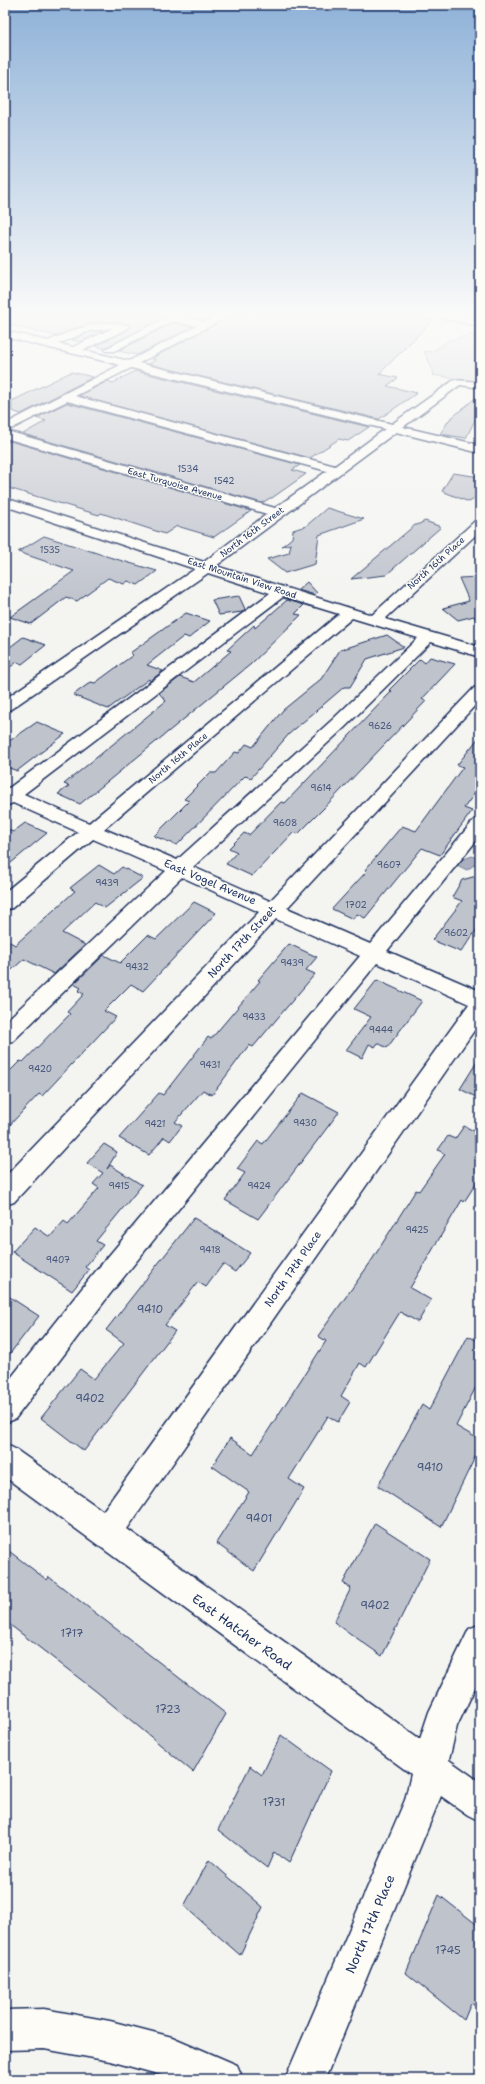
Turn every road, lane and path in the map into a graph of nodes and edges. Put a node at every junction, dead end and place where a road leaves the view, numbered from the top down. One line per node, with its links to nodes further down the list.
1 (36, 412): 5 (street)
2 (123, 412): 9 (street)
3 (329, 412): 6 (street)
4 (415, 412): 6 (street, North 16th Street)
5 (5, 428)
6 (393, 428): 8 (street); 9 (street, North 16th Street)
7 (5, 434): 11 (street, East Turquoise Avenue)
8 (480, 450)
9 (337, 470): 11 (street, North 16th Street)
10 (5, 502): 13 (street, East Mountain View Road)
11 (277, 513): 13 (street, North 16th Street)
12 (480, 524): 16 (street, North 16th Place)
13 (206, 567): 14 (street, East Mountain View Road); 20 (street, North 16th Street)
14 (281, 592): 15 (street, East Mountain View Road); 21 (street)
15 (350, 612): 16 (street, East Mountain View Road); 23 (street, North 16th Place)
16 (375, 620): 17 (street, East Mountain View Road)
17 (429, 636): 18 (street, East Mountain View Road); 24 (street)
18 (480, 652)
19 (480, 691): 26 (street, North 17th Street)
20 (5, 706)
21 (7, 796): 23 (street, East Vogel Avenue)
22 (480, 824): 27 (street)
23 (92, 830): 24 (street, East Vogel Avenue); 25 (street, North 16th Place)
24 (179, 869): 26 (street, East Vogel Avenue); 30 (street)
25 (5, 903)
26 (274, 909): 27 (street, East Vogel Avenue); 31 (street, North 17th Street)
27 (375, 953): 28 (street, East Vogel Avenue); 32 (street)
28 (480, 1000)
29 (480, 1006): 34 (street, North 17th Place)
30 (5, 1034)
31 (5, 1194)
32 (5, 1410)
33 (5, 1459): 34 (street, East Hatcher Road)
34 (106, 1533): 36 (street, East Hatcher Road)
35 (480, 1640): 36 (street, North 17th Place)
36 (430, 1767): 37 (street, East Hatcher Road); 40 (street, North 17th Place)
37 (480, 1803)
38 (5, 2030): 39 (street)
39 (222, 2079)
40 (305, 2079)

